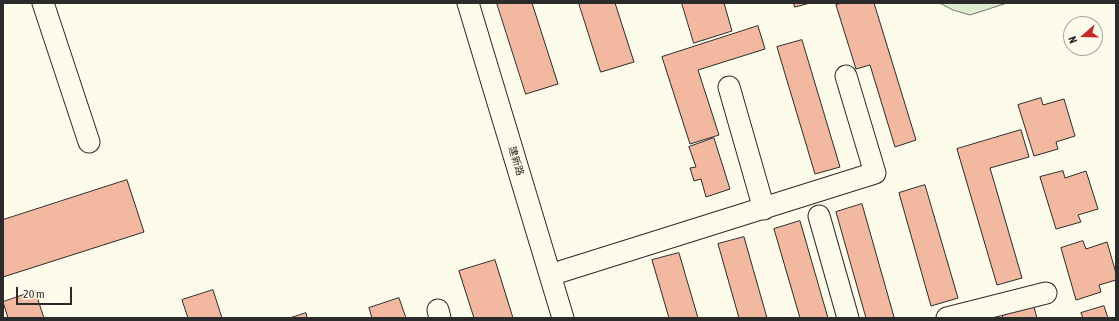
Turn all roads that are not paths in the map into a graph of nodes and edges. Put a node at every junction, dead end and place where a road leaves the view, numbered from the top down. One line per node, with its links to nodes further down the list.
1 (43, 3): 5 (street)
2 (469, 3): 8 (street, 建新路)
3 (846, 76): 6 (street)
4 (729, 87): 6 (street)
5 (89, 142)
6 (764, 209): 8 (street)
7 (819, 216): 11 (street)
8 (550, 276): 10 (street, 建新路)
9 (1046, 293): 12 (street)
10 (563, 318)
11 (848, 318)
12 (947, 318)

